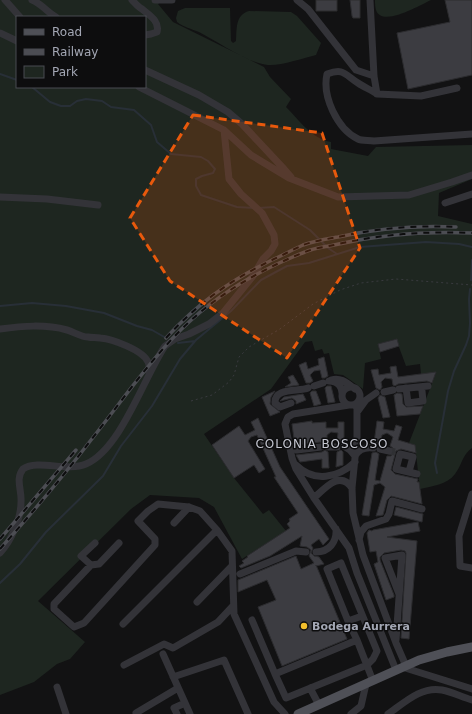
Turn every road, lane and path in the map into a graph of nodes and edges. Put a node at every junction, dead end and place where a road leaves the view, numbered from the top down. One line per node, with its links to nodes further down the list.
1 (5, 0): 8 (street)
2 (32, 0): 9 (street)
3 (132, 0): 11 (street)
4 (154, 0): 5 (street)
5 (172, 0)
6 (296, 0): 14 (street)
7 (370, 0): 14 (street)
8 (19, 16)
9 (54, 16)
10 (0, 33): 12 (street)
11 (146, 35)
12 (16, 40)
13 (146, 70): 21 (street)
14 (374, 76): 17 (street)
15 (141, 88): 18 (street)
16 (457, 88): 17 (street)
17 (377, 94): 19 (street)
18 (224, 130): 21 (street); 28 (street)
19 (472, 134)
20 (472, 174): 21 (street)
21 (292, 179)
22 (472, 194): 24 (street)
23 (0, 197): 25 (street)
24 (445, 203)
25 (98, 206)
26 (472, 285): 37 (path)
27 (0, 329): 28 (street)
28 (149, 376): 68 (street)
29 (323, 383): 38 (street)
30 (428, 386): 32 (street)
31 (356, 389): 35 (street); 35 (street); 36 (street); 41 (street)
32 (399, 389): 33 (street); 34 (street)
33 (422, 391)
34 (384, 392)
35 (342, 396): 39 (street); 40 (street)
36 (359, 400): 39 (street); 41 (street)
37 (192, 401)
38 (291, 403)
39 (352, 405): 40 (street); 41 (street)
40 (334, 407): 47 (street)
41 (358, 411): 42 (street)
42 (356, 438): 48 (street); 48 (street); 48 (street)
43 (337, 447): 45 (street)
44 (380, 449): 46 (street)
45 (297, 450)
46 (394, 452)
47 (292, 458): 48 (street); 53 (street)
48 (355, 459): 51 (street)
49 (410, 468): 50 (street)
50 (417, 474)
51 (352, 488): 53 (street); 56 (street)
52 (472, 494): 73 (street)
53 (314, 498): 59 (street)
54 (189, 507): 57 (street); 60 (street); 71 (street)
55 (422, 509): 58 (street)
56 (353, 513): 58 (street); 61 (street)
57 (174, 522)
58 (373, 523): 61 (street)
59 (336, 529): 64 (street); 65 (street)
60 (217, 530): 72 (street); 81 (street)
61 (359, 540): 69 (street)
62 (94, 543): 71 (street)
63 (119, 543): 71 (street)
64 (333, 544): 65 (street); 67 (street)
65 (347, 546): 70 (street)
66 (306, 552): 74 (street)
67 (316, 552)
68 (0, 553)
69 (363, 555): 70 (street); 83 (street)
70 (352, 559): 85 (street)
71 (92, 565)
72 (232, 566): 76 (street); 77 (street)
73 (472, 568)
74 (240, 574)
75 (399, 594): 75 (street); 83 (street)
76 (197, 602)
77 (233, 606): 87 (street); 105 (street)
78 (362, 616): 80 (street); 80 (street); 88 (street)
79 (252, 620): 90 (street)
80 (348, 621): 82 (street)
81 (123, 624)
82 (357, 640): 88 (street); 90 (street)
83 (396, 643): 85 (street); 89 (street)
84 (472, 647): 89 (main road)
85 (386, 648): 89 (street)
86 (163, 654): 91 (street)
87 (124, 665)
88 (368, 665): 92 (street); 95 (street)
89 (402, 668): 92 (main road); 96 (street)
90 (275, 674): 95 (street)
91 (173, 677): 94 (street); 104 (street)
92 (370, 682): 99 (main road); 107 (street)
93 (57, 687): 101 (street)
94 (178, 688): 98 (street); 100 (street)
95 (310, 688): 99 (street)
96 (472, 689)
97 (472, 700): 108 (street)
98 (185, 702): 102 (street); 103 (street)
99 (319, 705): 106 (main road)
100 (136, 713)
101 (66, 714)
102 (177, 714)
103 (190, 714)
104 (248, 714)
105 (285, 714)
106 (298, 714)
107 (351, 714)
108 (388, 714)

